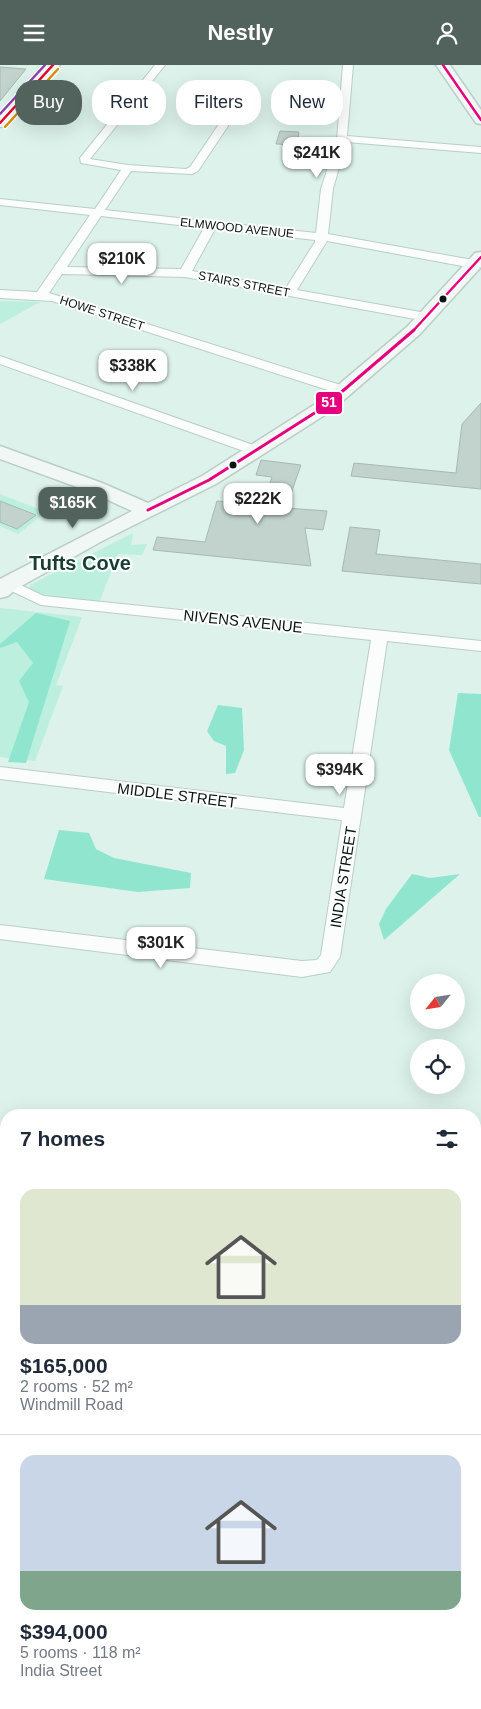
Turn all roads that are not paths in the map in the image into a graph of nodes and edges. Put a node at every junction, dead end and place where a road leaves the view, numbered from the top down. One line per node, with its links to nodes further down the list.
1 (53, 65): 6 (main road)
2 (160, 65): 10 (street)
3 (348, 65): 8 (street)
4 (443, 65): 5 (main road)
5 (481, 120)
6 (0, 123)
7 (224, 126): 10 (street)
8 (342, 139): 9 (street); 14 (street)
9 (481, 151)
10 (128, 168): 12 (street)
11 (0, 202): 12 (street, ELMWOOD AVENUE)
12 (97, 212): 13 (street, ELMWOOD AVENUE); 16 (street)
13 (211, 225): 14 (street, ELMWOOD AVENUE); 17 (street)
14 (322, 237): 15 (street, ELMWOOD AVENUE); 18 (street)
15 (477, 260): 21 (main road)
16 (59, 270): 17 (street, STAIRS STREET); 20 (street)
17 (185, 273): 18 (street, STAIRS STREET)
18 (289, 293): 21 (street, STAIRS STREET)
19 (0, 294): 20 (street, HOWE STREET)
20 (41, 296): 23 (street, HOWE STREET)
21 (426, 317): 23 (main road)
22 (0, 360): 24 (street)
23 (345, 391): 24 (main road)
24 (257, 451): 27 (main road)
25 (0, 452): 26 (main road)
26 (95, 487): 27 (main road); 28 (main road)
27 (148, 510): 28 (main road)
28 (97, 536): 29 (main road)
29 (4, 587): 30 (street, NIVENS AVENUE)
30 (380, 635): 31 (street, NIVENS AVENUE); 33 (street, INDIA STREET)
31 (481, 645)
32 (0, 773): 33 (street, MIDDLE STREET)
33 (353, 815): 34 (street, INDIA STREET)
34 (0, 932)

